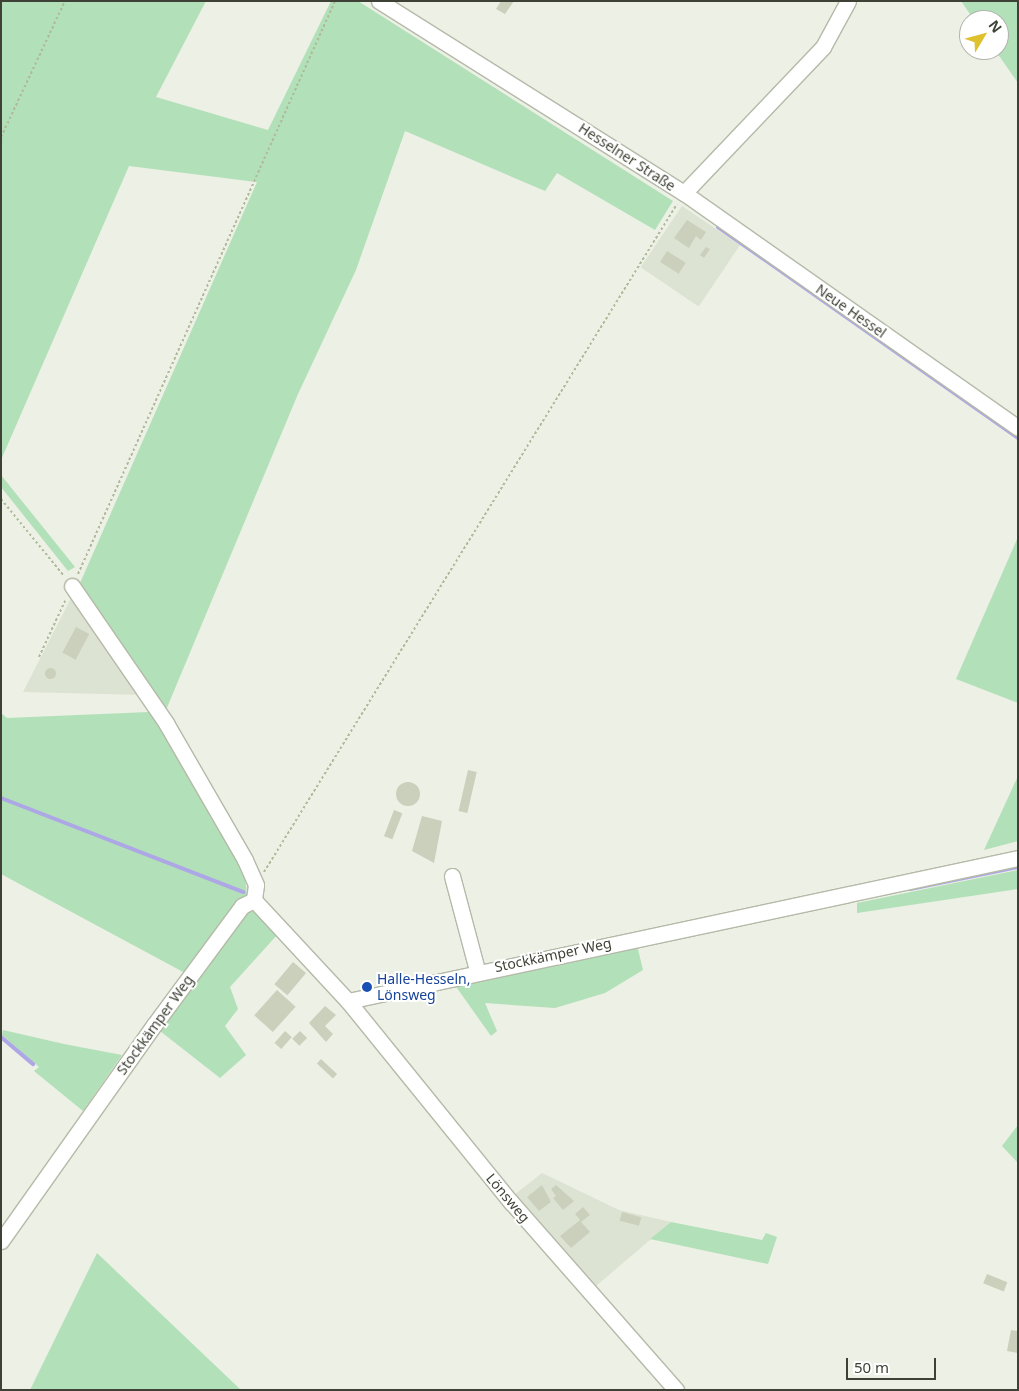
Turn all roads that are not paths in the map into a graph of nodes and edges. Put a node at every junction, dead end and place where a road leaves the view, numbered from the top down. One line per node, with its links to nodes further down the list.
1 (379, 1): 3 (street, Hesselner Straße)
2 (848, 1): 3 (street, Hesselner Straße)
3 (684, 193): 4 (street, Neue Hessel)
4 (1018, 428)
5 (72, 586): 8 (street)
6 (1018, 858): 9 (street, Stockkämper Weg)
7 (452, 876): 9 (street)
8 (255, 892): 10 (street); 11 (street, Stockkämper Weg)
9 (477, 970): 10 (street, Stockkämper Weg)
10 (348, 1001): 12 (street, Lönsweg)
11 (1, 1241)
12 (676, 1390)

